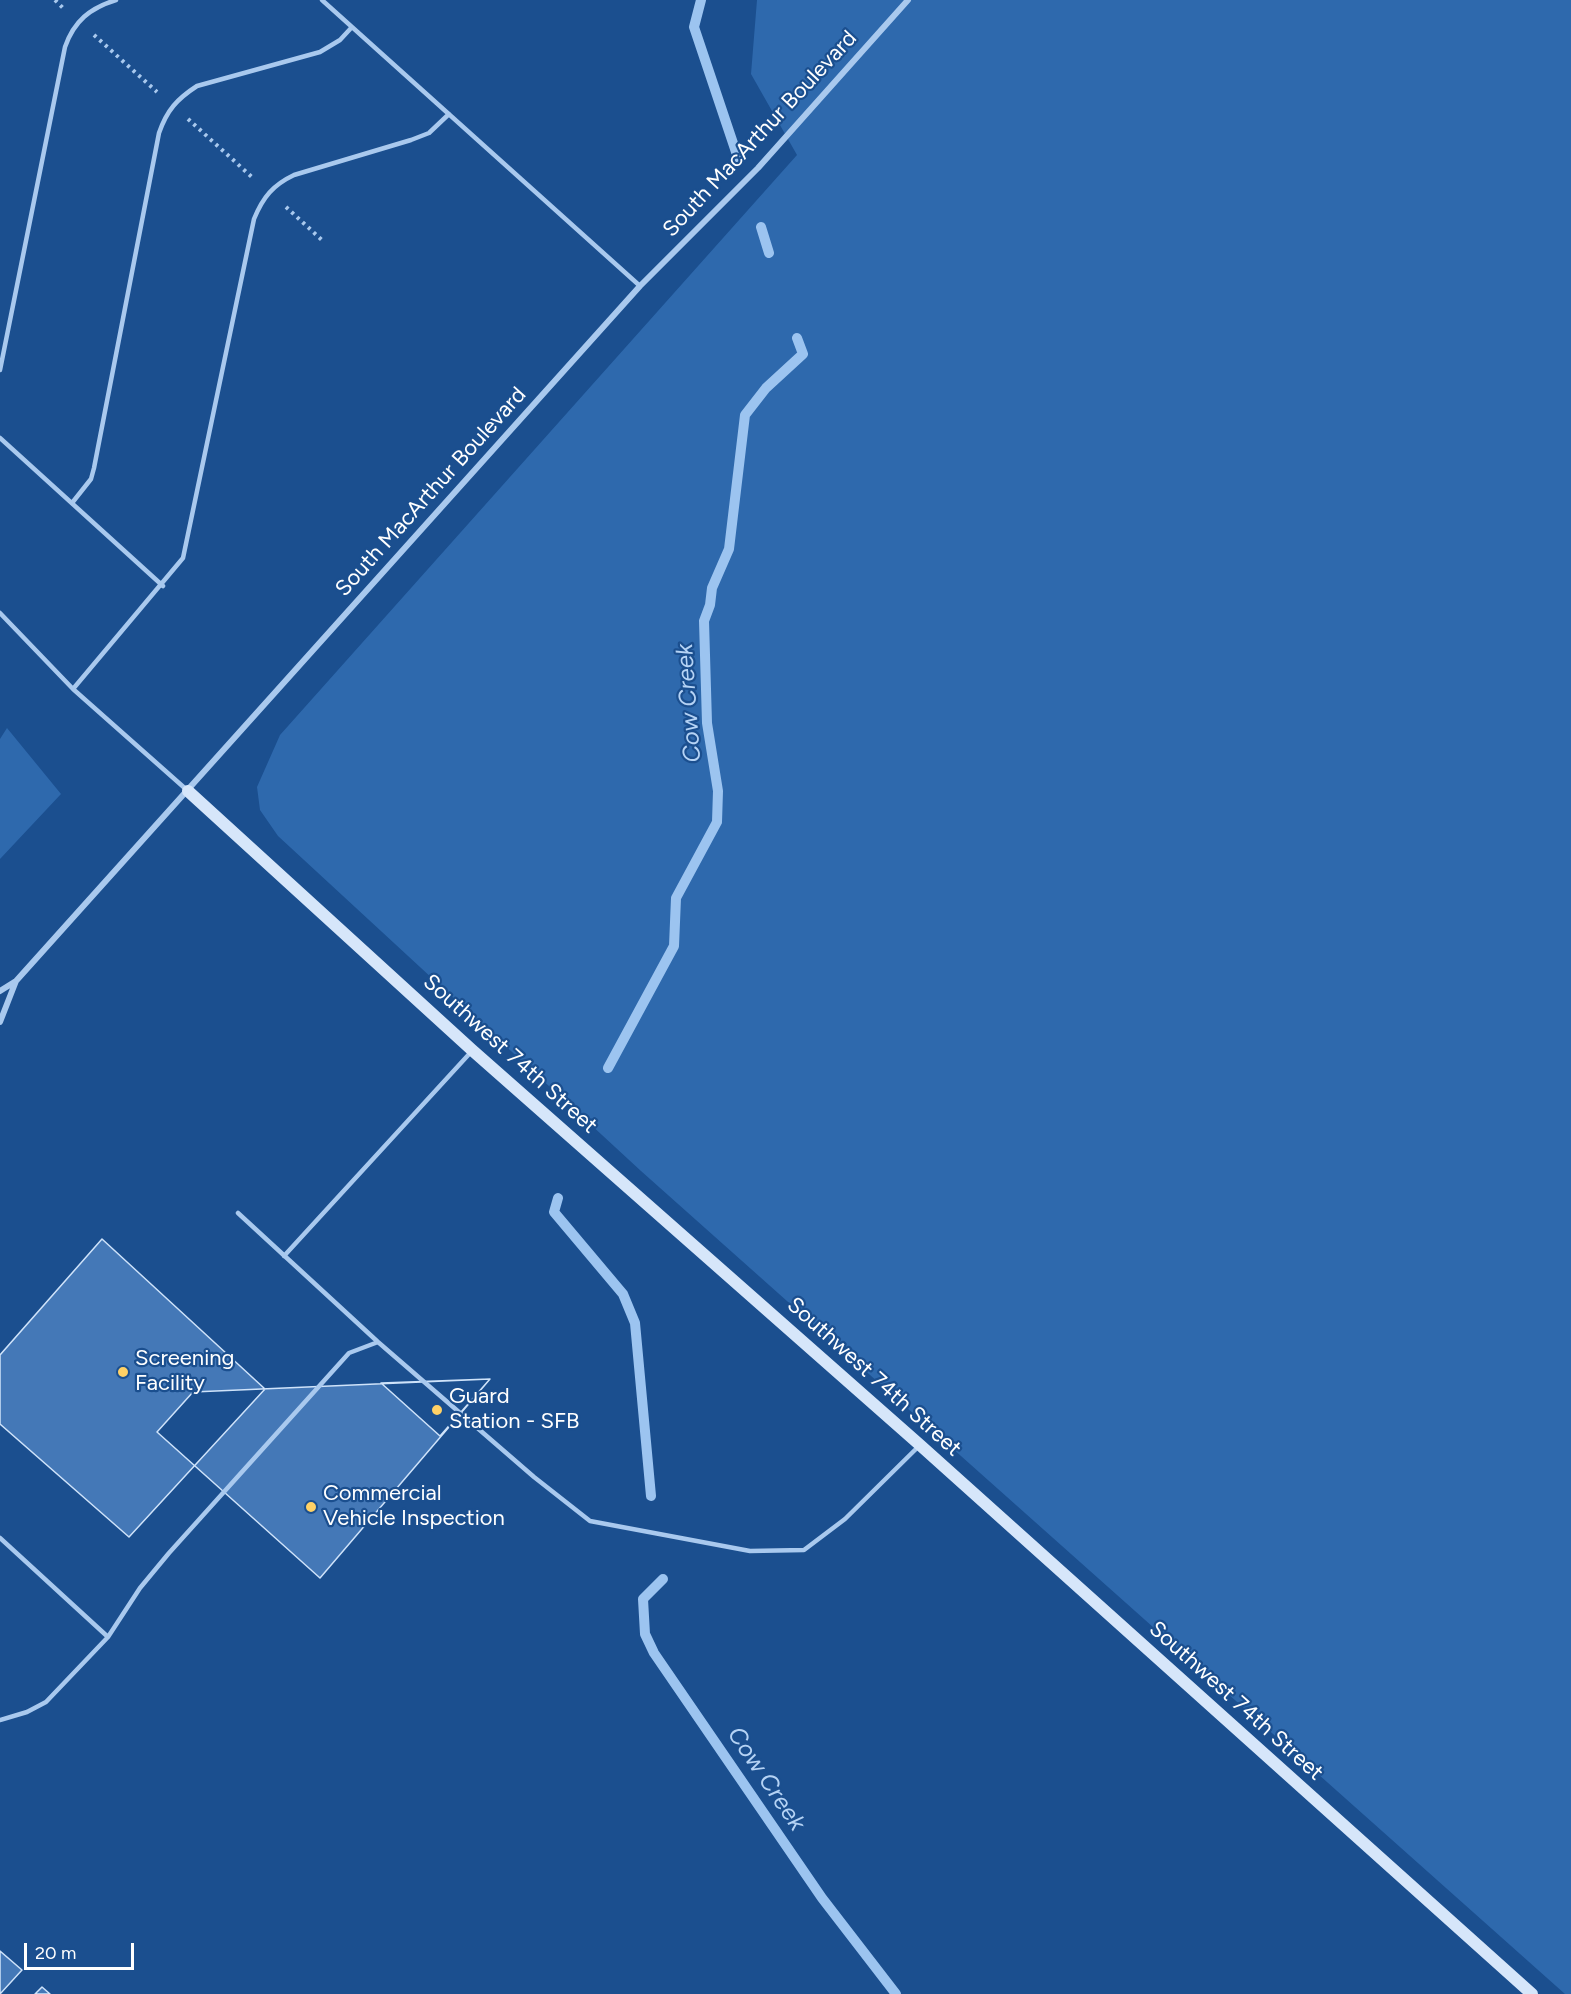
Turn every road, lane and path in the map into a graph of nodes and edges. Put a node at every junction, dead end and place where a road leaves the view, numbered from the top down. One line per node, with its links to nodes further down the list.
1 (116, 0): 7 (lane)
2 (322, 0): 4 (lane)
3 (908, 0): 6 (street, South MacArthur Boulevard)
4 (352, 27): 5 (lane); 9 (lane)
5 (449, 114): 6 (lane); 10 (lane)
6 (640, 286): 13 (street, South MacArthur Boulevard)
7 (0, 369)
8 (0, 438): 9 (lane)
9 (72, 503): 10 (lane)
10 (163, 586): 12 (lane)
11 (0, 613): 12 (lane)
12 (73, 689): 13 (lane)
13 (188, 791): 14 (street, South MacArthur Boulevard); 17 (street, Southwest 74th Street)
14 (16, 981): 15 (street); 16 (street, South MacArthur Boulevard)
15 (0, 991)
16 (0, 1022)
17 (472, 1050): 19 (lane); 21 (street, Southwest 74th Street)
18 (238, 1213): 19 (lane)
19 (284, 1256): 20 (lane)
20 (378, 1342): 21 (lane); 23 (lane)
21 (920, 1445): 25 (street, Southwest 74th Street)
22 (0, 1538): 23 (lane)
23 (108, 1637): 24 (lane)
24 (0, 1720)
25 (1532, 1994)

